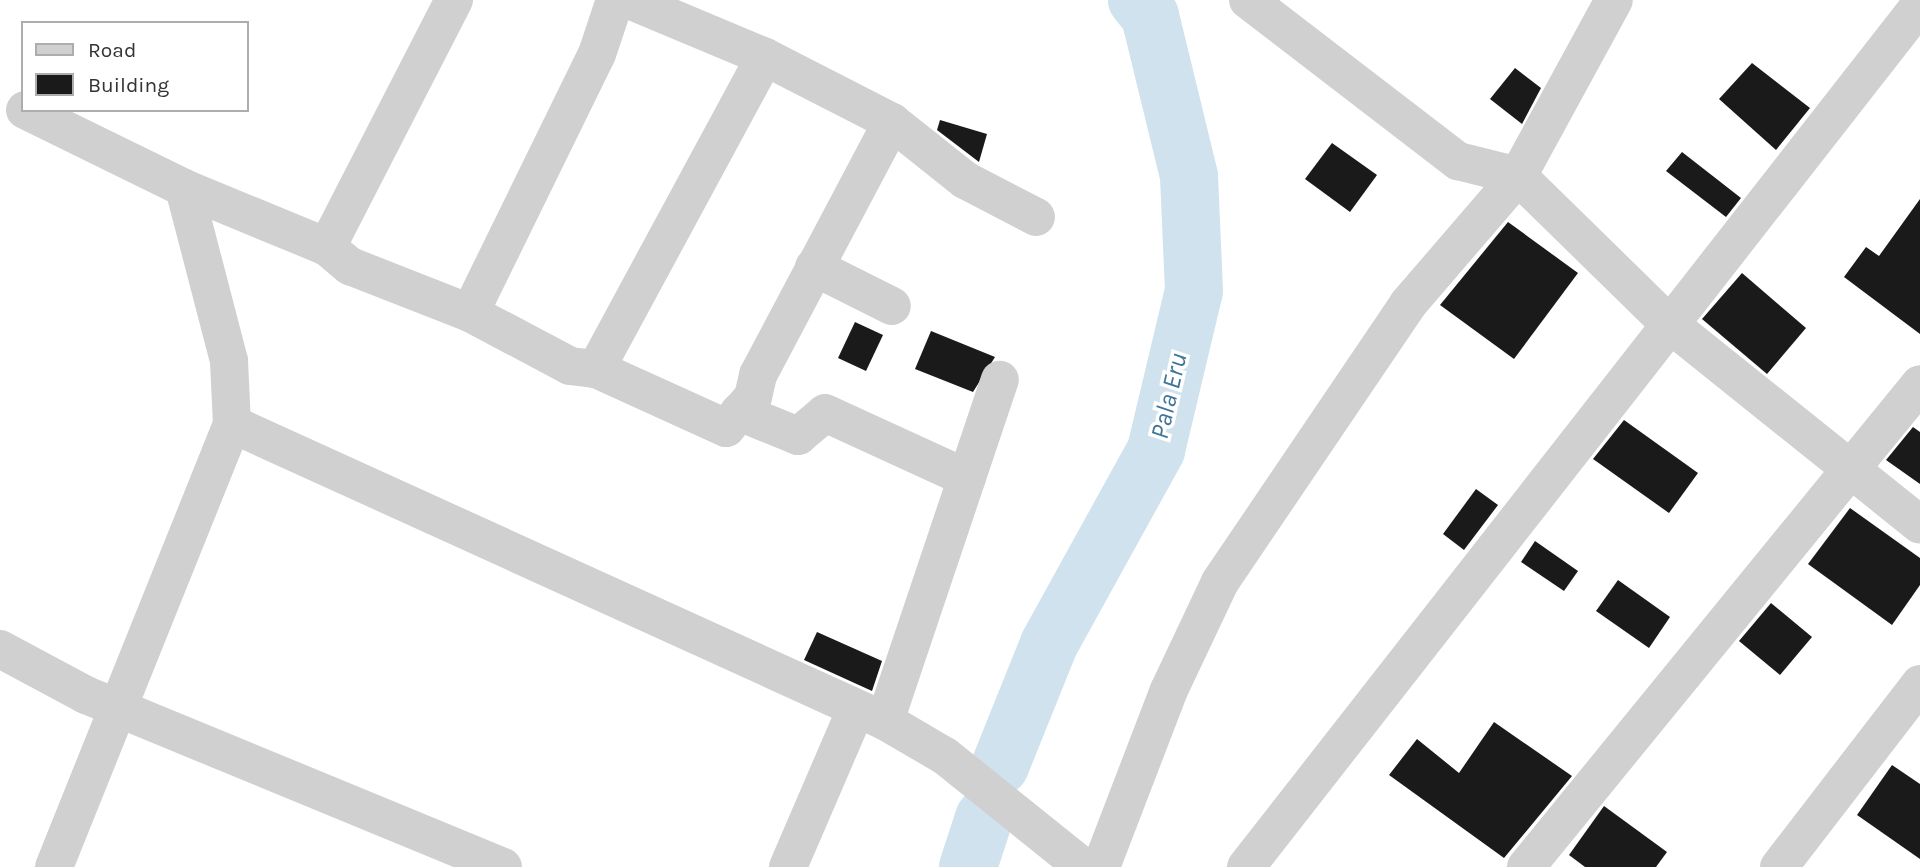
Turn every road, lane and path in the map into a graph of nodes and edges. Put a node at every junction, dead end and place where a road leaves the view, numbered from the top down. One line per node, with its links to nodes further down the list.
1 (454, 0): 15 (street)
2 (615, 0): 18 (street)
3 (629, 0): 7 (street)
4 (1248, 0): 12 (street)
5 (1614, 0): 12 (street)
6 (1920, 5): 19 (street)
7 (765, 57): 11 (street); 20 (street)
8 (0, 99): 9 (street)
9 (21, 109)
10 (28, 112): 13 (street)
11 (892, 122): 14 (street); 16 (street)
12 (1518, 176): 19 (street); 36 (street)
13 (184, 188): 15 (street); 24 (street)
14 (1036, 217)
15 (327, 247): 18 (street)
16 (814, 267): 17 (street); 23 (street)
17 (892, 306)
18 (470, 313): 20 (street)
19 (1667, 321): 25 (street); 37 (street)
20 (596, 369): 23 (street)
21 (1000, 380): 26 (street)
22 (1920, 384): 25 (street)
23 (739, 412): 26 (street)
24 (232, 424): 30 (street); 31 (street)
25 (1847, 471): 27 (street); 38 (street)
26 (967, 478): 31 (street)
27 (1920, 525)
28 (0, 649): 30 (street)
29 (1920, 684): 39 (street)
30 (117, 708): 32 (street); 33 (street)
31 (871, 715): 34 (street); 35 (street)
32 (54, 867)
33 (503, 867)
34 (788, 867)
35 (1083, 867)
36 (1101, 867)
37 (1246, 867)
38 (1526, 867)
39 (1779, 867)

